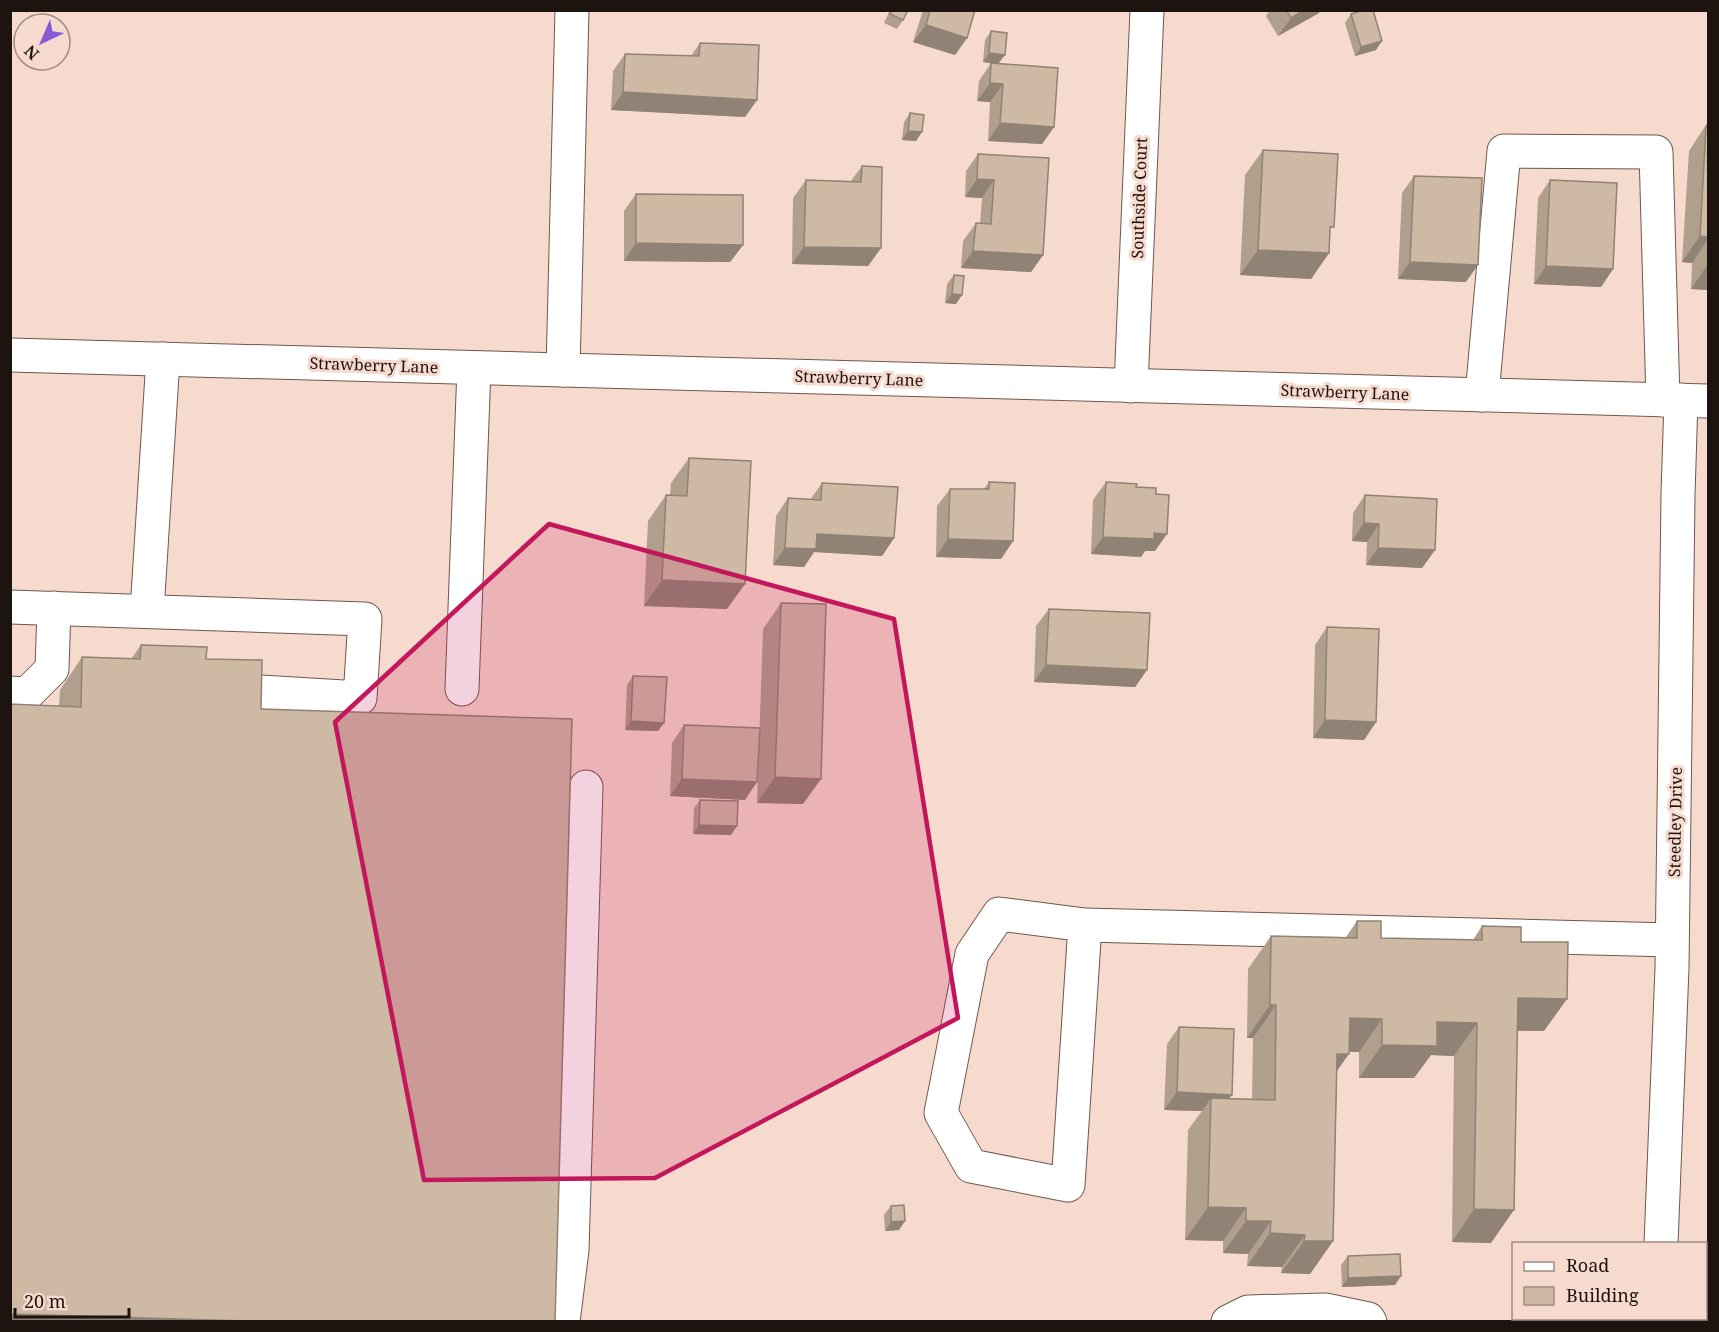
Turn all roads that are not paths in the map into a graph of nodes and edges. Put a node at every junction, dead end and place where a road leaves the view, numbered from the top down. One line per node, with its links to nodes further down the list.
1 (572, 10): 6 (street)
2 (1147, 10): 7 (street, Southside Court)
3 (10, 355): 4 (street, Strawberry Lane)
4 (163, 359): 5 (street, Strawberry Lane); 12 (street)
5 (474, 368): 6 (street, Strawberry Lane); 13 (street)
6 (563, 370): 7 (street, Strawberry Lane)
7 (1131, 386): 8 (street, Strawberry Lane)
8 (1482, 395): 9 (street, Strawberry Lane); 9 (street, Steedley Drive)
9 (1684, 400): 18 (street, Steedley Drive)
10 (10, 607): 11 (street)
11 (54, 608): 12 (street); 15 (street)
12 (147, 611): 14 (street)
13 (462, 689)
14 (261, 692)
15 (10, 693)
16 (586, 787): 20 (street)
17 (1085, 925): 17 (street); 18 (street)
18 (1672, 940): 19 (street, Steedley Drive)
19 (1661, 1242)
20 (563, 1322)
21 (1228, 1322): 22 (street)
22 (1370, 1322)

